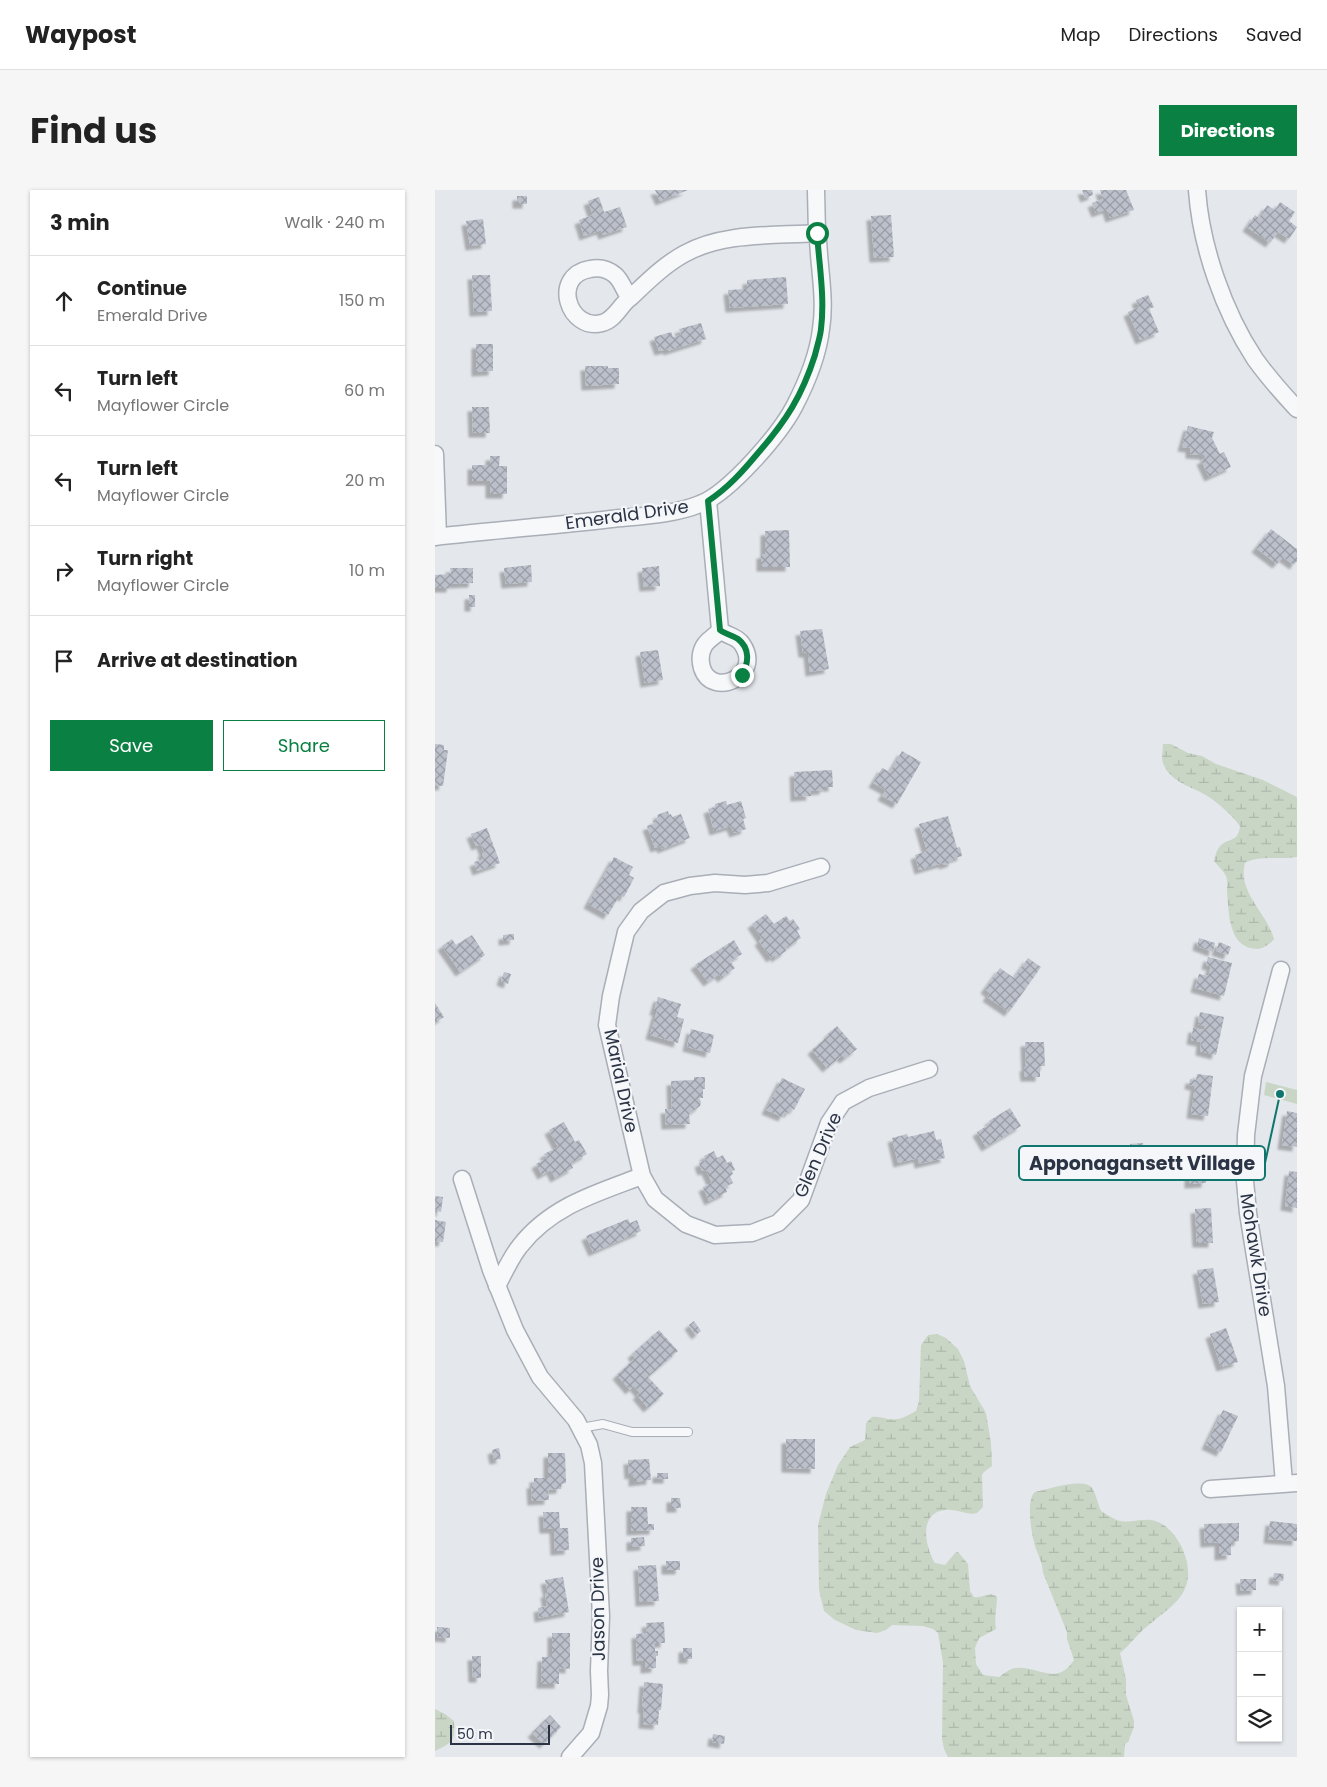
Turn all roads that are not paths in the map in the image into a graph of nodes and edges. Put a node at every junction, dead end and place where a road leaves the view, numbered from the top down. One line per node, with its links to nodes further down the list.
1 (816, 190): 3 (street, Emerald Drive)
2 (1197, 190): 5 (street)
3 (817, 233): 4 (street); 7 (street, Emerald Drive)
4 (630, 298)
5 (1297, 409)
6 (435, 454): 8 (street)
7 (708, 501): 8 (street, Emerald Drive); 9 (street)
8 (437, 537)
9 (720, 630)
10 (821, 867): 13 (street, Marial Drive)
11 (1281, 970): 18 (street, Mohawk Drive)
12 (929, 1069): 13 (street, Glen Drive)
13 (642, 1176): 15 (street)
14 (462, 1178): 15 (street, Jason Drive)
15 (497, 1286): 16 (street, Jason Drive)
16 (581, 1428): 17 (lane); 20 (street, Jason Drive)
17 (688, 1432)
18 (1290, 1483): 19 (street)
19 (1210, 1489)
20 (570, 1757)

